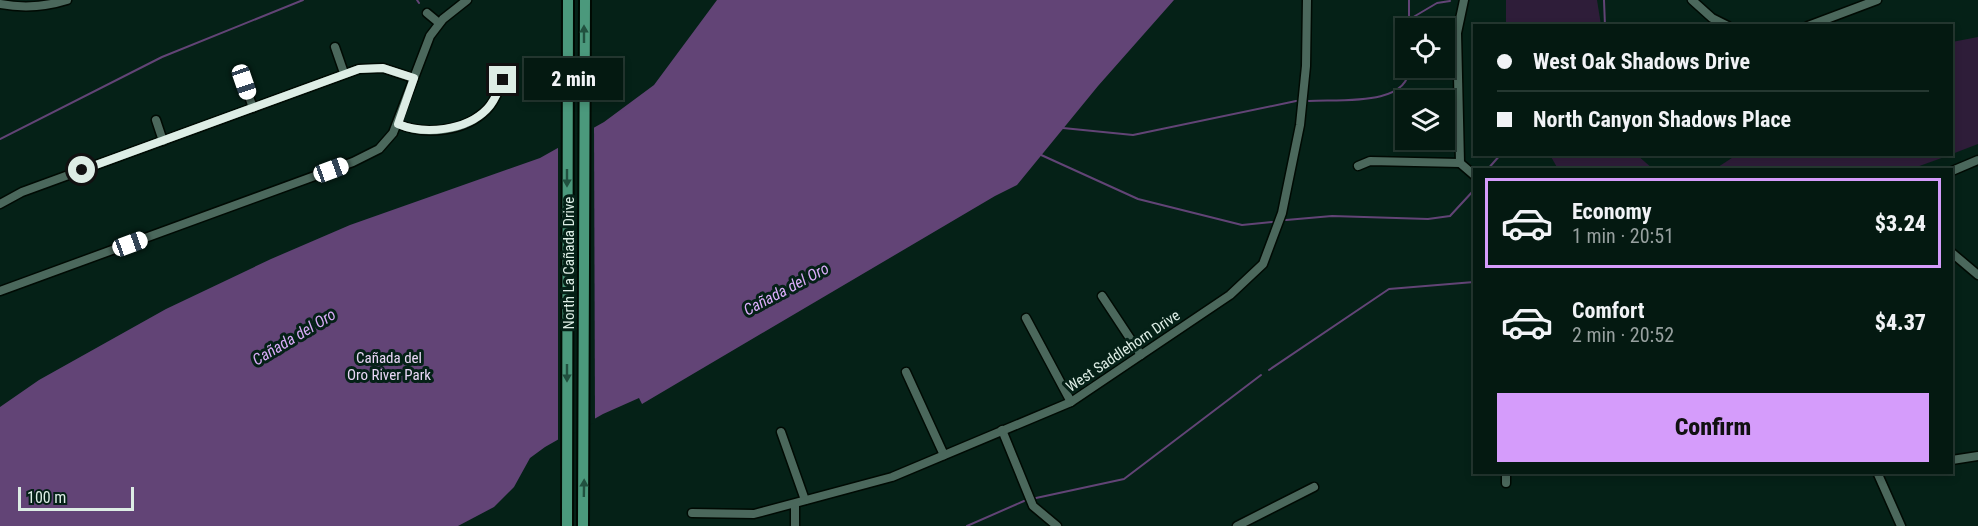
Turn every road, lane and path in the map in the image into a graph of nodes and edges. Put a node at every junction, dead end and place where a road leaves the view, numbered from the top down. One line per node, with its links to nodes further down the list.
1 (67, 0): 9 (street)
2 (468, 0): 11 (street)
3 (568, 0): 49 (main road, North La Cañada Drive, one-way to 49)
4 (585, 0): 50 (main road, North La Cañada Drive, one-way to 4)
5 (1307, 0): 34 (street, West Saddlehorn Drive)
6 (1464, 0): 24 (street)
7 (1692, 0): 12 (street)
8 (1878, 0): 13 (street)
9 (0, 4)
10 (427, 13): 11 (street)
11 (439, 23): 16 (street)
12 (1723, 24)
13 (1813, 24)
14 (334, 47): 15 (street)
15 (344, 73): 16 (street); 19 (street)
16 (414, 78): 21 (street)
17 (503, 80): 21 (street)
18 (244, 82): 19 (street)
19 (253, 108): 22 (street)
20 (156, 120): 22 (street)
21 (398, 124): 31 (street)
22 (164, 141): 28 (street)
23 (1978, 160): 26 (street)
24 (1460, 163): 25 (street); 27 (street)
25 (1358, 166)
26 (1953, 171)
27 (1473, 173)
28 (0, 204)
29 (1953, 254): 30 (street)
30 (1978, 275)
31 (0, 291)
32 (1102, 296): 34 (street)
33 (1026, 318): 36 (street)
34 (1141, 355): 36 (street, West Saddlehorn Drive)
35 (906, 372): 39 (street)
36 (1071, 402): 37 (street, West Saddlehorn Drive)
37 (1002, 430): 39 (street, West Saddlehorn Drive); 52 (street)
38 (781, 432): 46 (street)
39 (944, 455): 46 (street, West Saddlehorn Drive)
40 (1978, 456): 41 (street)
41 (1953, 460)
42 (1506, 474): 44 (street)
43 (1880, 474): 54 (street)
44 (1506, 483)
45 (1314, 487): 53 (street)
46 (805, 500): 47 (street, West Saddlehorn Drive)
47 (795, 504): 48 (street, West Saddlehorn Drive); 51 (street)
48 (692, 513)
49 (567, 526)
50 (583, 526)
51 (795, 526)
52 (1057, 526)
53 (1237, 526)
54 (1901, 526)

